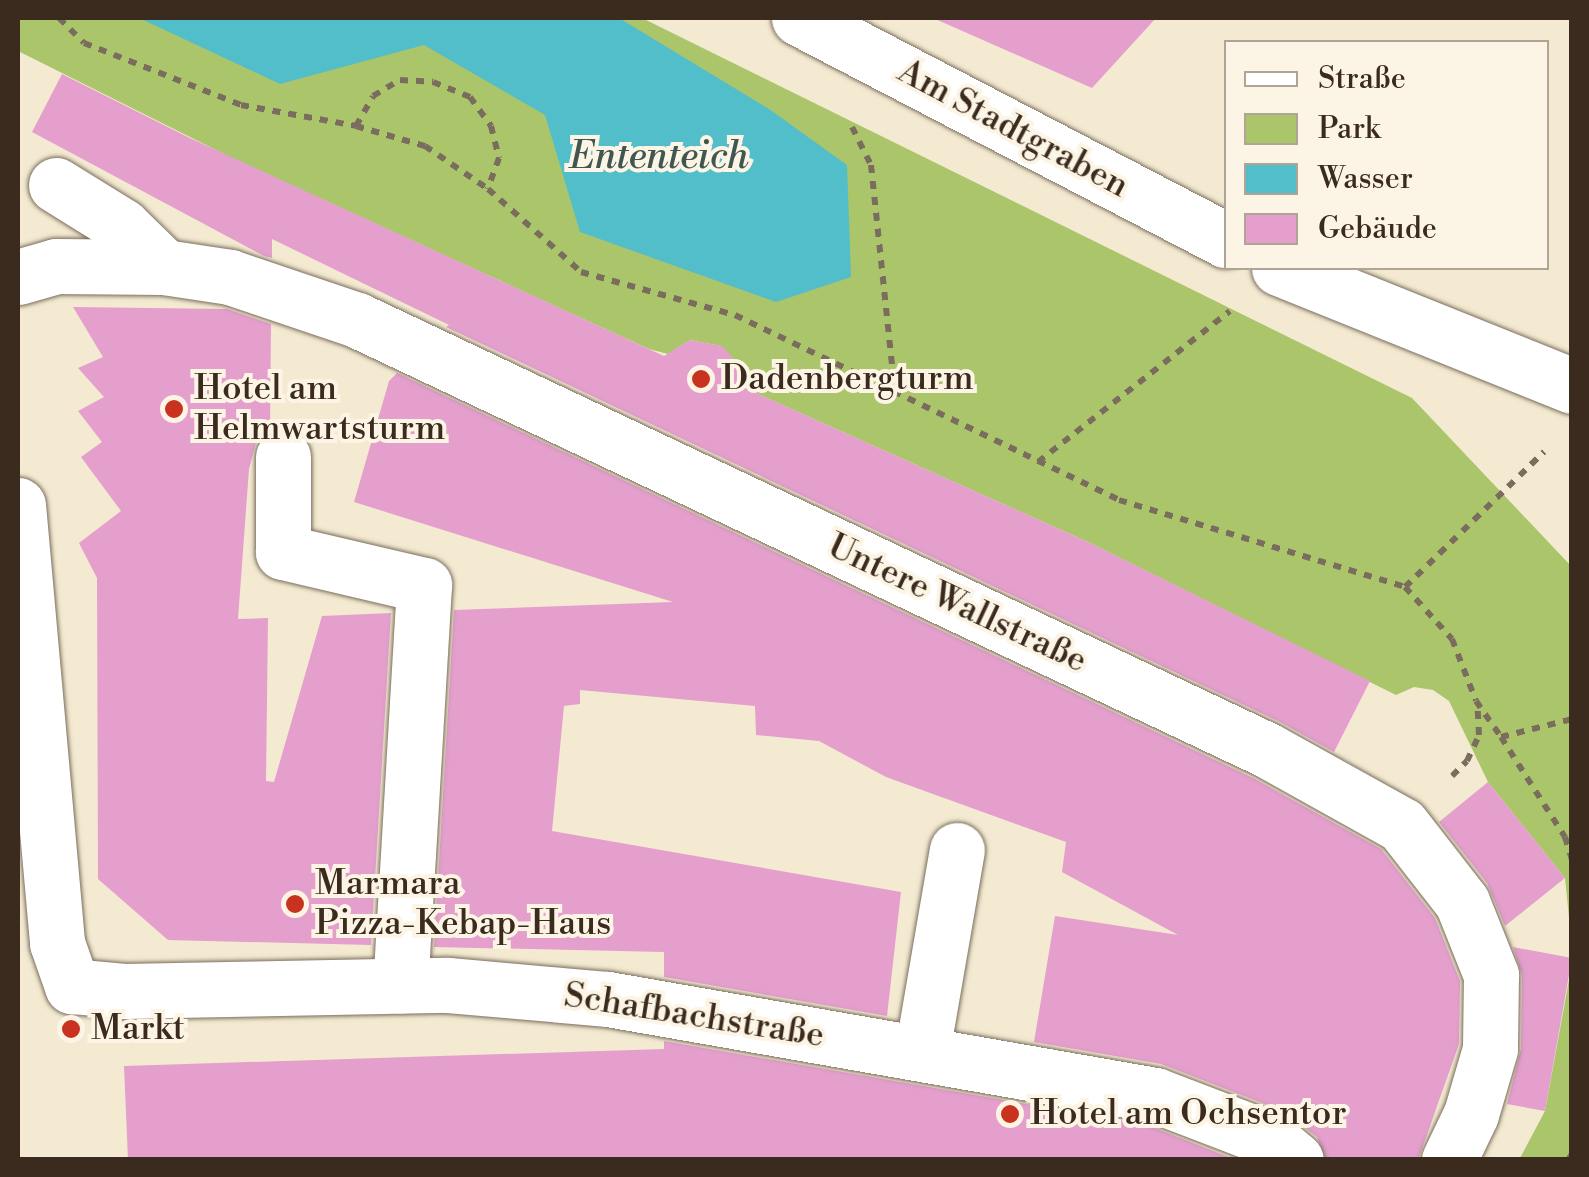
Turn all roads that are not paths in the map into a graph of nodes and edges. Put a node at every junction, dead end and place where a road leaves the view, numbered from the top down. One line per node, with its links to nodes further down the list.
1 (798, 18): 3 (street, Am Stadtgraben)
2 (56, 185): 4 (street)
3 (1224, 239)
4 (164, 267): 6 (street, Untere Wallstraße); 14 (street, Untere Wallstraße)
5 (1283, 270): 7 (street)
6 (18, 276)
7 (1572, 386)
8 (283, 458): 11 (street)
9 (18, 505): 11 (street, Schafbachstraße)
10 (957, 850): 12 (street)
11 (400, 985): 12 (street, Schafbachstraße)
12 (922, 1052): 13 (street, Schafbachstraße)
13 (1296, 1160)
14 (1449, 1160)

